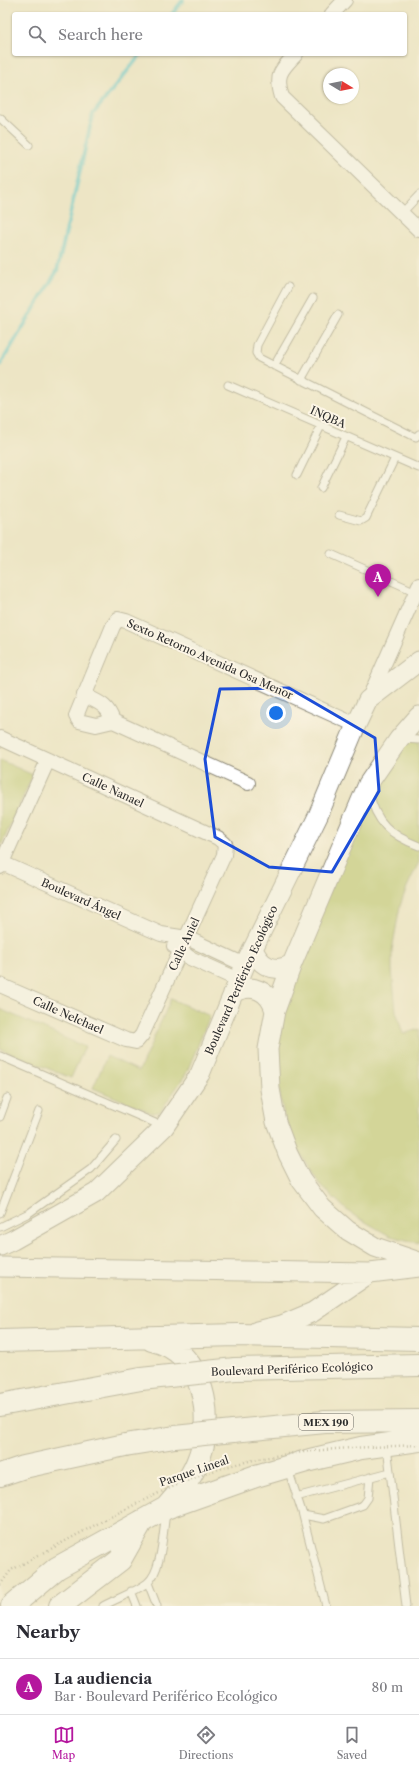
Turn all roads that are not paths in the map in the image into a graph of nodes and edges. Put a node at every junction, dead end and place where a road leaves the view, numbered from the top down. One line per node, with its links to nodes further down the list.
1 (345, 0): 2 (street)
2 (334, 12)
3 (294, 56): 7 (street)
4 (0, 118): 5 (lane)
5 (29, 145)
6 (419, 195): 7 (lane)
7 (402, 213): 8 (street)
8 (419, 230)
9 (288, 286): 12 (lane)
10 (313, 298): 12 (lane)
11 (338, 315): 13 (lane)
12 (274, 366): 13 (lane)
13 (301, 380): 16 (lane)
14 (228, 385): 15 (lane, INQBA)
15 (321, 426): 17 (lane, INQBA); 20 (lane)
16 (419, 434)
17 (346, 437): 18 (lane, INQBA); 21 (lane)
18 (395, 458): 19 (lane, INQBA); 22 (lane)
19 (419, 468)
20 (297, 475)
21 (321, 488)
22 (339, 515)
23 (331, 554): 24 (lane)
24 (417, 589): 27 (street)
25 (419, 661): 27 (street, Boulevard Periférico Ecológico)
26 (84, 695): 29 (street); 29 (street, Sexto Retorno Avenida Osa Menor); 30 (street, Sexto Retorno Avenida Osa Menor)
27 (368, 700): 30 (street, Boulevard Periférico Ecológico)
28 (419, 716): 32 (street)
29 (113, 721): 35 (street)
30 (356, 725): 42 (street, Boulevard Periférico Ecológico)
31 (0, 738): 34 (street, Calle Nanael)
32 (399, 739): 33 (lane); 36 (street)
33 (419, 740)
34 (48, 760): 37 (street, Calle Nanael); 39 (street)
35 (248, 783)
36 (368, 784): 38 (lane); 44 (street)
37 (225, 844): 41 (street, Calle Aniel)
38 (419, 846)
39 (1, 865): 40 (street, Boulevard Ángel)
40 (161, 934): 41 (street, Boulevard Ángel); 43 (street, Boulevard Ángel)
41 (187, 938): 43 (street, Calle Aniel); 45 (street, Boulevard Ángel)
42 (253, 948): 44 (street); 45 (street, Boulevard Periférico Ecológico)
43 (180, 951): 45 (street, Boulevard Ángel); 48 (street, Calle Aniel)
44 (292, 964): 47 (street)
45 (239, 979): 47 (street); 53 (street, Boulevard Periférico Ecológico)
46 (0, 985): 48 (street, Calle Nelchael)
47 (275, 1011): 58 (street)
48 (136, 1042)
49 (0, 1056): 53 (lane)
50 (7, 1098): 52 (lane)
51 (39, 1111): 55 (lane)
52 (0, 1117)
53 (164, 1127): 57 (street, Boulevard Periférico Ecológico)
54 (116, 1140): 56 (lane)
55 (0, 1213)
56 (0, 1227)
57 (0, 1246)
58 (419, 1262)
59 (0, 1267): 61 (street)
60 (419, 1267): 61 (street)
61 (370, 1273): 62 (street)
62 (238, 1335): 63 (highway); 64 (highway)
63 (143, 1338): 65 (highway); 76 (highway)
64 (419, 1340)
65 (0, 1341)
66 (419, 1365): 67 (highway, Boulevard Periférico Ecológico, bridge)
67 (0, 1405)
68 (419, 1421): 73 (highway, MEX 190, bridge)
69 (419, 1440): 70 (highway)
70 (387, 1444): 71 (highway); 72 (lane)
71 (287, 1467): 75 (lane); 76 (highway)
72 (390, 1472): 74 (lane); 87 (lane)
73 (0, 1475)
74 (370, 1477): 75 (lane); 77 (lane)
75 (296, 1497): 77 (lane)
76 (166, 1508): 78 (highway); 79 (lane)
77 (303, 1515): 86 (lane)
78 (142, 1521): 81 (highway); 82 (highway)
79 (148, 1583): 80 (lane); 85 (lane)
80 (131, 1591): 83 (lane); 84 (lane)
81 (12, 1606)
82 (60, 1606)
83 (103, 1606)
84 (137, 1606)
85 (157, 1606)
86 (326, 1606)
87 (406, 1606)

